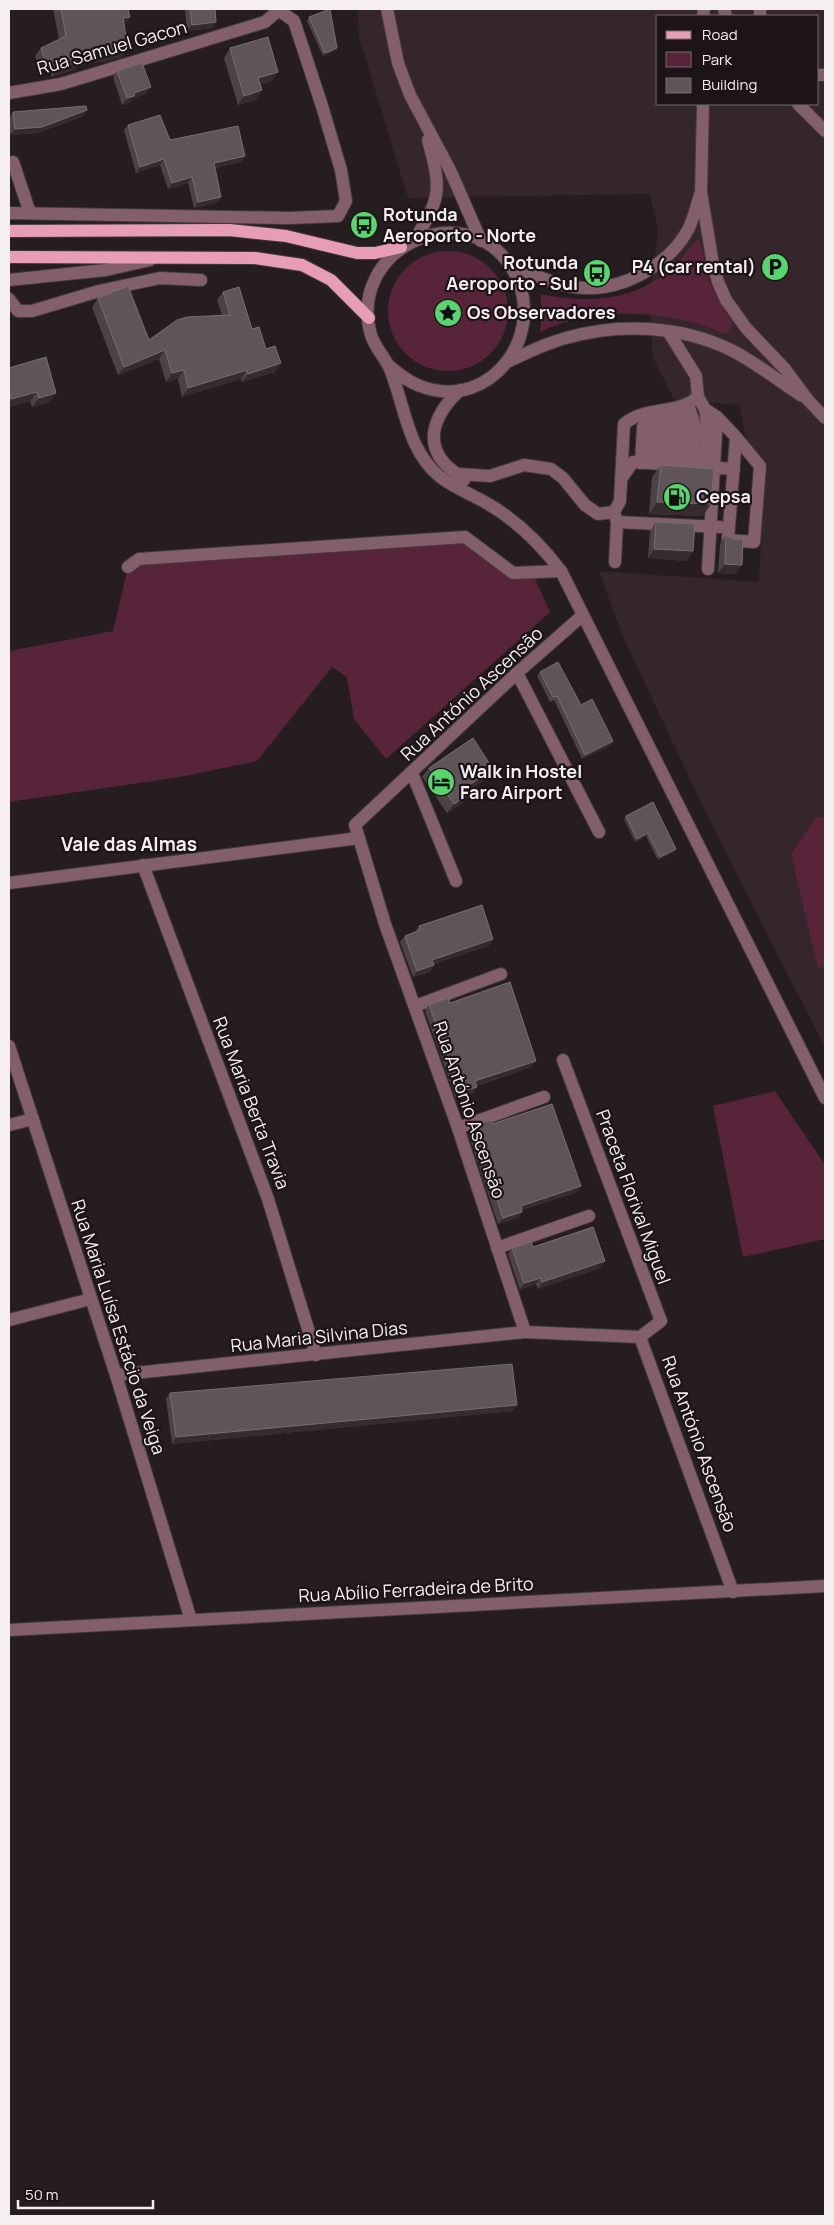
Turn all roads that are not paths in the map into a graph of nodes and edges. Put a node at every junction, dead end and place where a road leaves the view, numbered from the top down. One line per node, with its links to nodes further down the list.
1 (387, 9): 6 (street)
2 (278, 10): 3 (street, Rua Samuel Gacon); 12 (street)
3 (9, 93)
4 (703, 105): 9 (street)
5 (799, 105): 7 (street)
6 (422, 121): 15 (street); 16 (street)
7 (825, 131)
8 (13, 162): 11 (street)
9 (702, 192): 20 (street); 30 (street)
10 (9, 213): 11 (street)
11 (30, 213): 12 (street)
12 (168, 215): 13 (street)
13 (199, 229): 14 (main road); 17 (main road)
14 (9, 231)
15 (414, 240): 16 (street); 17 (street)
16 (481, 241): 20 (street)
17 (402, 247): 25 (street)
18 (9, 257): 19 (main road)
19 (164, 257): 21 (street); 25 (main road)
20 (511, 266): 27 (street)
21 (13, 280): 23 (street)
22 (201, 280): 24 (street)
23 (9, 291)
24 (9, 299)
25 (368, 318): 28 (street)
26 (668, 331): 27 (street); 30 (street); 31 (street)
27 (509, 361): 29 (street)
28 (388, 365): 29 (street); 41 (street)
29 (460, 390): 39 (street)
30 (808, 400): 34 (street)
31 (676, 407): 32 (street); 36 (street); 36 (street); 36 (street); 40 (street)
32 (705, 409): 33 (street); 36 (street)
33 (718, 417): 35 (street); 37 (street)
34 (825, 418)
35 (736, 437): 38 (street); 44 (street)
36 (672, 465): 37 (street); 40 (street)
37 (715, 468): 38 (street); 43 (street)
38 (734, 469): 44 (street)
39 (458, 474): 41 (street); 42 (street)
40 (621, 479): 42 (street)
41 (484, 502): 48 (street)
42 (615, 517): 43 (street); 45 (street)
43 (712, 527): 44 (street); 47 (street)
44 (729, 528)
45 (615, 562)
46 (128, 567): 48 (street)
47 (708, 569)
48 (561, 571): 49 (street)
49 (583, 616): 50 (street, Rua António Ascensão); 62 (street)
50 (517, 673): 51 (street, Rua António Ascensão); 52 (street)
51 (412, 773): 53 (street, Rua António Ascensão); 55 (street)
52 (599, 832)
53 (359, 838): 54 (street); 58 (street, Rua António Ascensão)
54 (142, 866): 56 (street); 72 (street, Rua Maria Berta Travia)
55 (456, 881)
56 (9, 884)
57 (501, 974): 58 (street)
58 (415, 1006): 65 (street, Rua António Ascensão)
59 (9, 1046): 63 (street, Rua Maria Luísa Estácio da Veiga)
60 (563, 1060): 71 (street, Praceta Florival Miguel)
61 (544, 1097): 65 (street)
62 (825, 1098)
63 (33, 1119): 64 (street); 68 (street, Rua Maria Luísa Estácio da Veiga)
64 (9, 1126)
65 (458, 1128): 67 (street, Rua António Ascensão)
66 (589, 1216): 67 (street)
67 (497, 1248): 70 (street, Rua António Ascensão)
68 (92, 1299): 69 (street); 73 (street, Rua Maria Luísa Estácio da Veiga)
69 (9, 1320)
70 (525, 1332): 71 (street); 72 (street, Rua Maria Silvina Dias)
71 (640, 1337): 75 (street, Rua António Ascensão)
72 (316, 1355): 73 (street, Rua Maria Silvina Dias)
73 (116, 1376): 76 (street, Rua Maria Luísa Estácio da Veiga)
74 (825, 1586): 75 (street, Rua Abílio Ferradeira de Brito)
75 (733, 1592): 76 (street, Rua Abílio Ferradeira de Brito)
76 (191, 1620): 77 (street, Rua Abílio Ferradeira de Brito)
77 (9, 1630)

